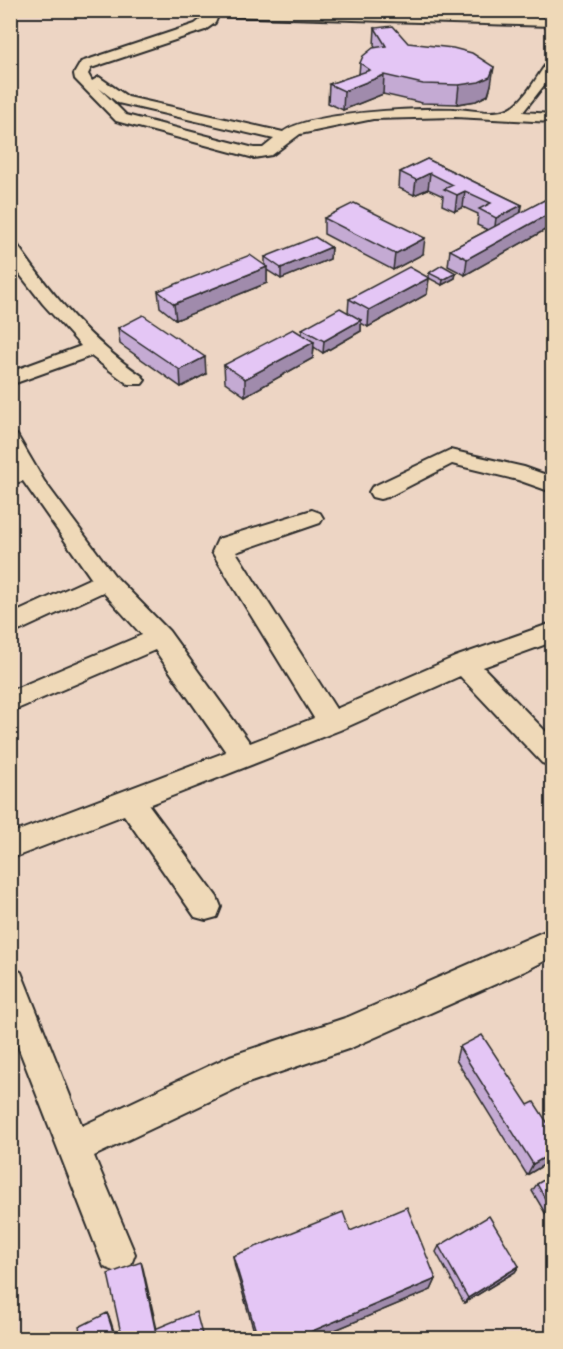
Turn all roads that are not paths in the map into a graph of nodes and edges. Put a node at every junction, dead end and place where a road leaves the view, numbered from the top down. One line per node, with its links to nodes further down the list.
1 (143, 10): 2 (street)
2 (149, 11): 3 (street)
3 (213, 13): 4 (street); 9 (street)
4 (233, 13): 5 (street); 9 (street)
5 (552, 22)
6 (552, 66): 7 (street)
7 (525, 112): 8 (street); 9 (street)
8 (552, 118)
9 (286, 137)
10 (10, 247): 11 (street)
11 (94, 348): 12 (street); 13 (street)
12 (10, 380)
13 (135, 380)
14 (10, 440): 15 (street)
15 (20, 474): 19 (street)
16 (552, 485): 17 (street)
17 (380, 492)
18 (312, 518): 25 (street)
19 (106, 581): 20 (street); 22 (street)
20 (10, 626)
21 (552, 632): 23 (street)
22 (160, 638): 24 (street); 27 (street)
23 (464, 664): 25 (street); 26 (street)
24 (10, 702)
25 (331, 723): 27 (street)
26 (552, 755)
27 (244, 756): 28 (street)
28 (130, 801): 29 (street); 30 (street)
29 (10, 847)
30 (206, 907)
31 (552, 942): 33 (street)
32 (10, 982): 33 (street)
33 (73, 1149): 34 (street)
34 (117, 1254)

